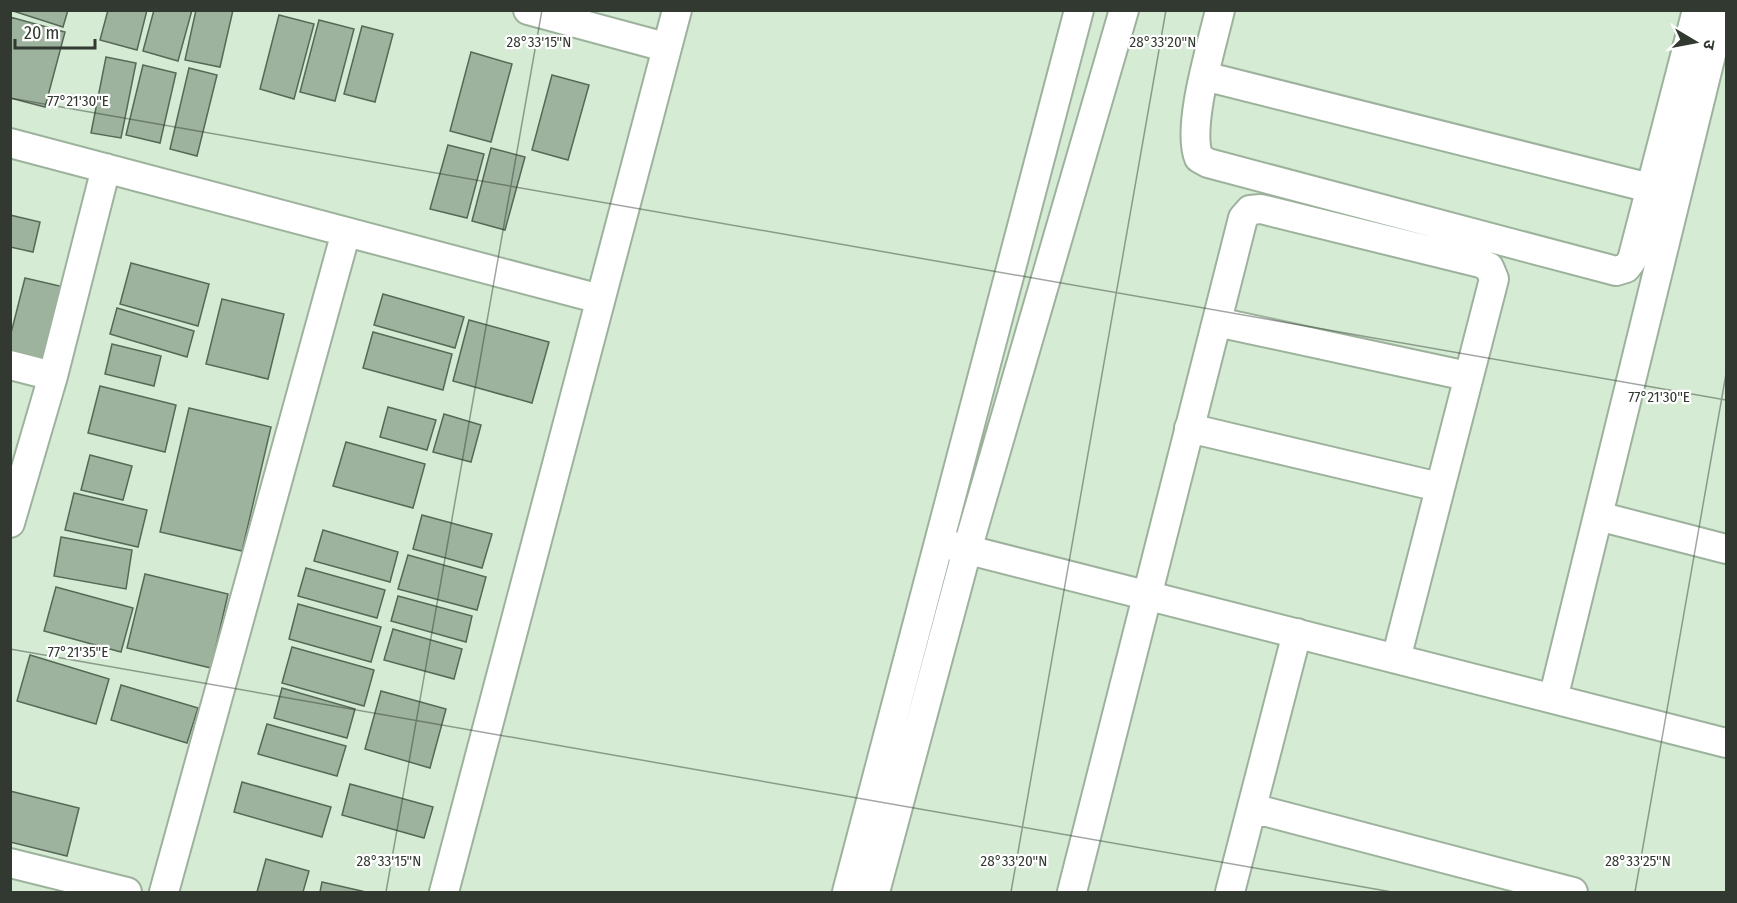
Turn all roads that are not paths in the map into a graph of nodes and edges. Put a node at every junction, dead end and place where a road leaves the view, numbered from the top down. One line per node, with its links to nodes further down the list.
1 (528, 10): 8 (street)
2 (676, 10): 8 (street)
3 (1079, 10): 24 (street)
4 (1124, 10): 26 (street)
5 (1220, 10): 10 (street)
6 (1696, 10): 13 (street)
7 (1722, 10): 9 (street)
8 (665, 47): 15 (street)
9 (1718, 63): 22 (street)
10 (1204, 76): 13 (street); 13 (street)
11 (10, 143): 12 (street)
12 (106, 168): 14 (street); 18 (street)
13 (1650, 188)
14 (346, 232): 15 (street); 35 (street)
15 (600, 299): 36 (street)
16 (1217, 322): 19 (street); 19 (street); 20 (street)
17 (10, 365): 18 (street)
18 (52, 376): 23 (street)
19 (1467, 376): 21 (street)
20 (1189, 428): 21 (street); 27 (street)
21 (1439, 487): 29 (street)
22 (1598, 516): 25 (street); 30 (street)
23 (10, 523)
24 (940, 543): 26 (street); 37 (street)
25 (1726, 549)
26 (967, 550): 27 (street); 38 (street)
27 (1147, 596): 28 (street); 39 (street)
28 (1297, 633): 29 (street); 32 (street)
29 (1396, 659): 30 (street)
30 (1553, 699): 31 (street)
31 (1726, 743)
32 (1252, 808): 40 (street); 41 (street)
33 (10, 864): 34 (street)
34 (128, 892)
35 (164, 892)
36 (444, 892)
37 (847, 892)
38 (875, 892)
39 (1072, 892)
40 (1230, 892)
41 (1573, 892)

